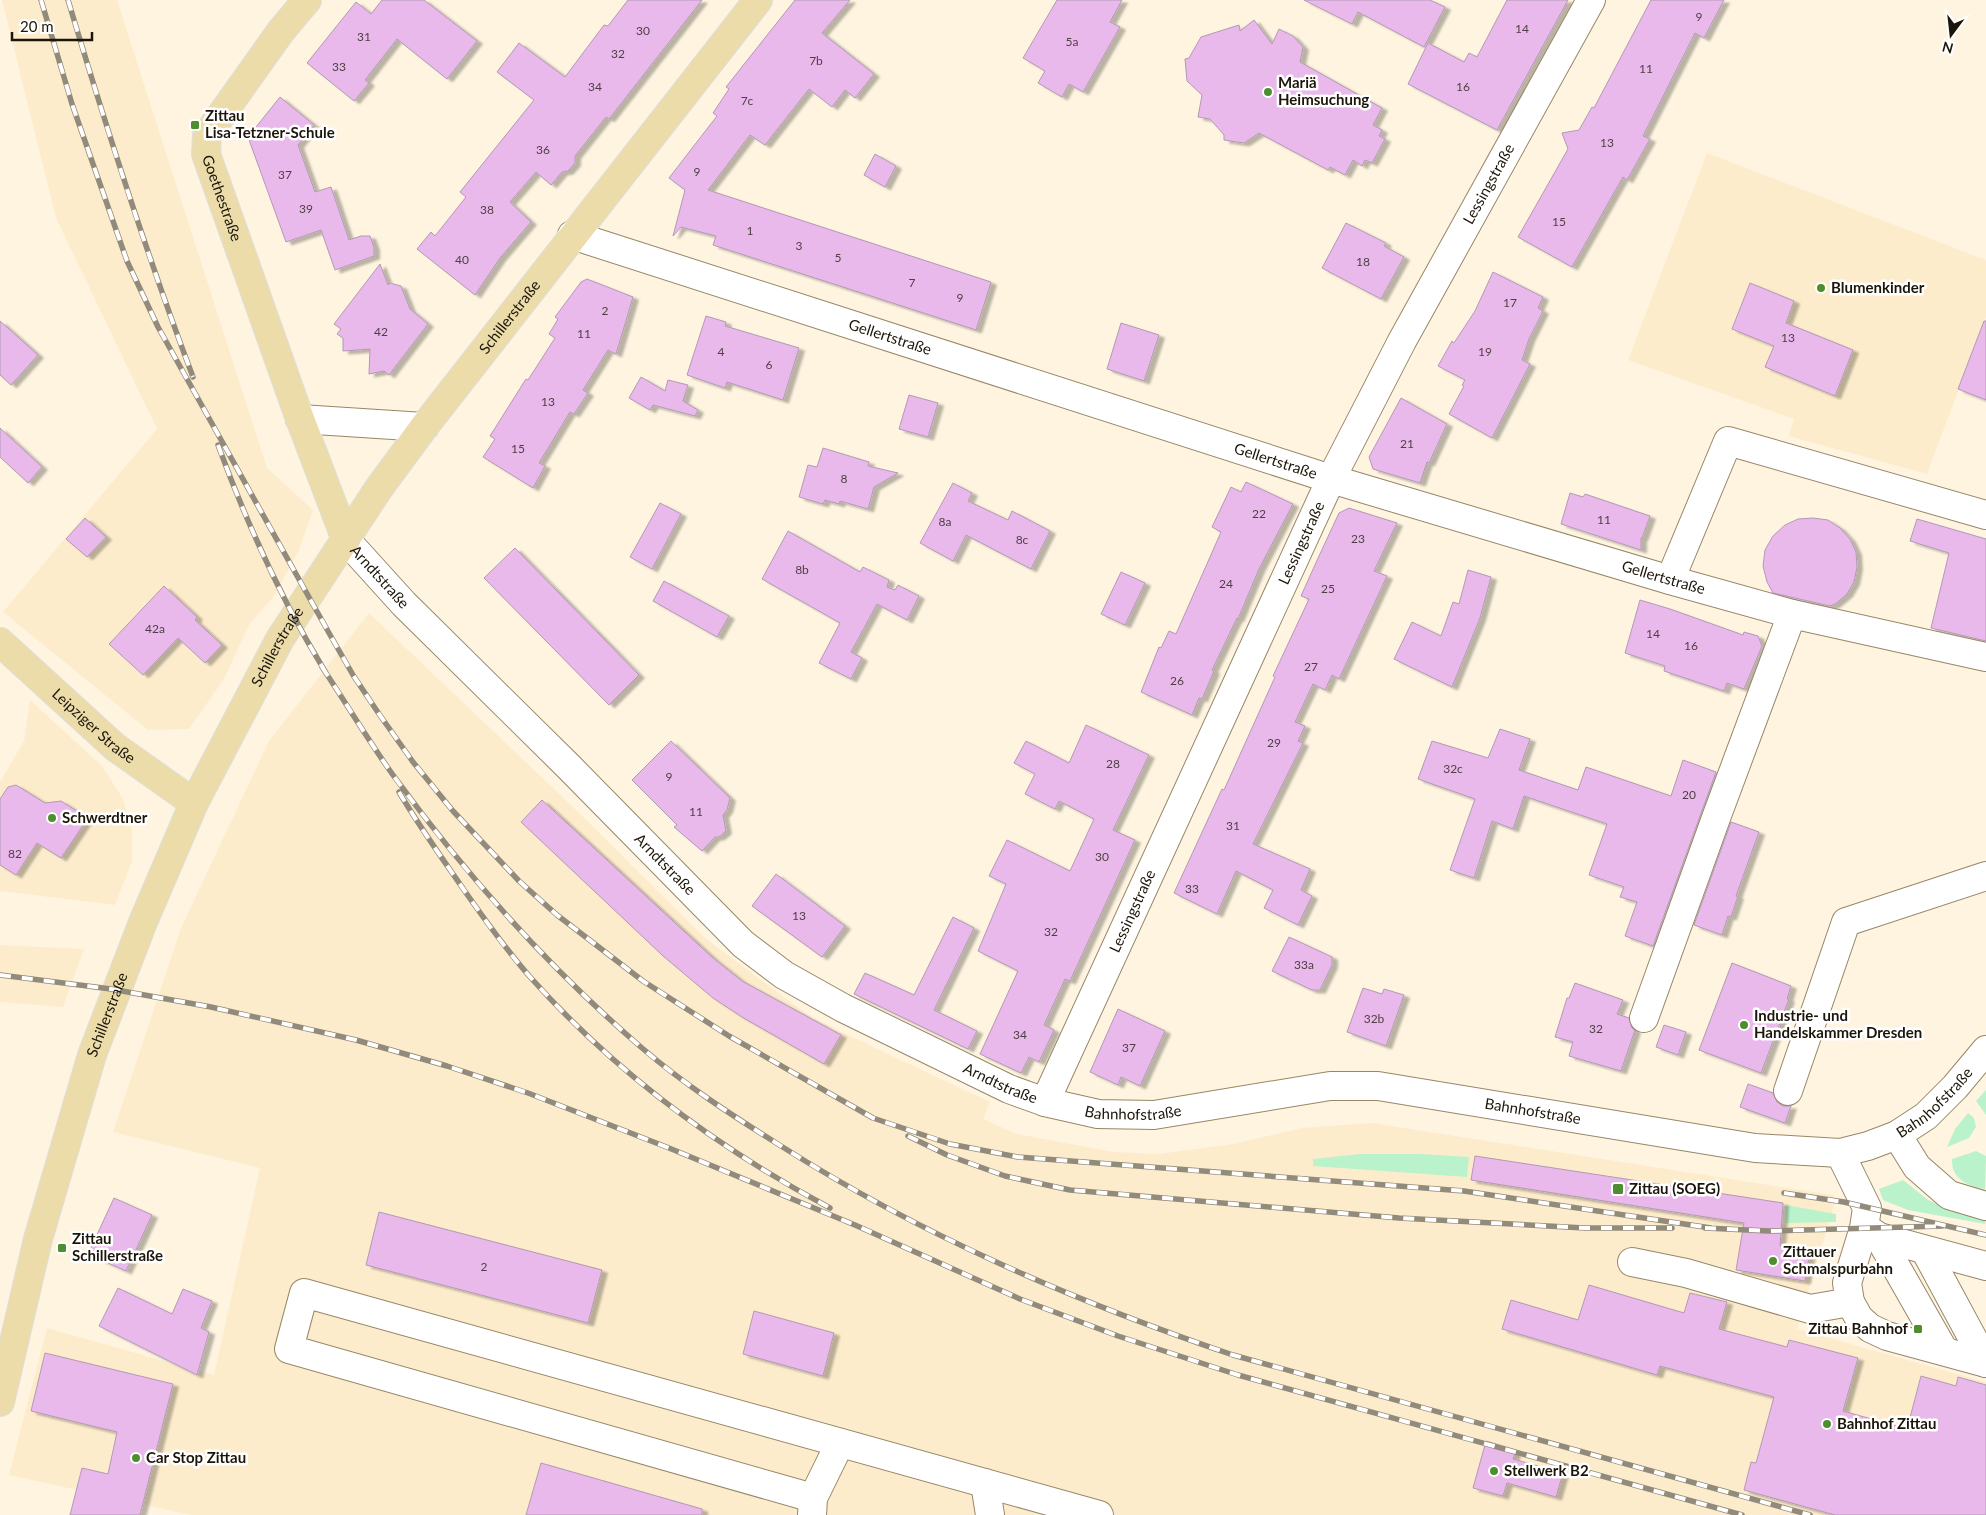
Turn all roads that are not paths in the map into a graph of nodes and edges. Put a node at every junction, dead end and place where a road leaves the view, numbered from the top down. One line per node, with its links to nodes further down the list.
1 (307, 0): 5 (main road, Goethestraße)
2 (758, 0): 4 (main road, Schillerstraße)
3 (1590, 0): 7 (street, Lessingstraße)
4 (572, 235): 6 (main road, Schillerstraße); 7 (street, Gellertstraße)
5 (300, 419): 6 (street); 9 (main road, Goethestraße)
6 (424, 427): 9 (main road, Schillerstraße)
7 (1331, 479): 10 (street, Gellertstraße); 19 (street, Lessingstraße)
8 (1986, 514): 10 (street)
9 (346, 540): 14 (main road, Schillerstraße); 19 (street, Arndtstraße)
10 (1670, 580): 11 (street, Gellertstraße)
11 (1792, 614): 13 (street, Gellertstraße); 16 (street)
12 (0, 642): 14 (main road, Leipziger Straße)
13 (1986, 657)
14 (194, 803): 30 (main road, Schillerstraße)
15 (1986, 876): 18 (street)
16 (1644, 1018)
17 (1986, 1050): 20 (street, Bahnhofstraße)
18 (1788, 1091)
19 (1045, 1102): 21 (street, Bahnhofstraße)
20 (1897, 1135): 21 (street, Bahnhofstraße); 22 (street)
21 (1840, 1153): 23 (street)
22 (1986, 1206)
23 (1872, 1232): 24 (street); 27 (street); 28 (street)
24 (1925, 1250): 26 (street); 29 (street)
25 (1632, 1262): 27 (street)
26 (1986, 1267)
27 (1850, 1302): 28 (street)
28 (1944, 1352): 29 (street)
29 (1986, 1363)
30 (0, 1402)
31 (840, 1443): 32 (street); 33 (street); 33 (street)
32 (985, 1483): 34 (street); 35 (street)
33 (813, 1506)
34 (990, 1515)
35 (1100, 1515)

